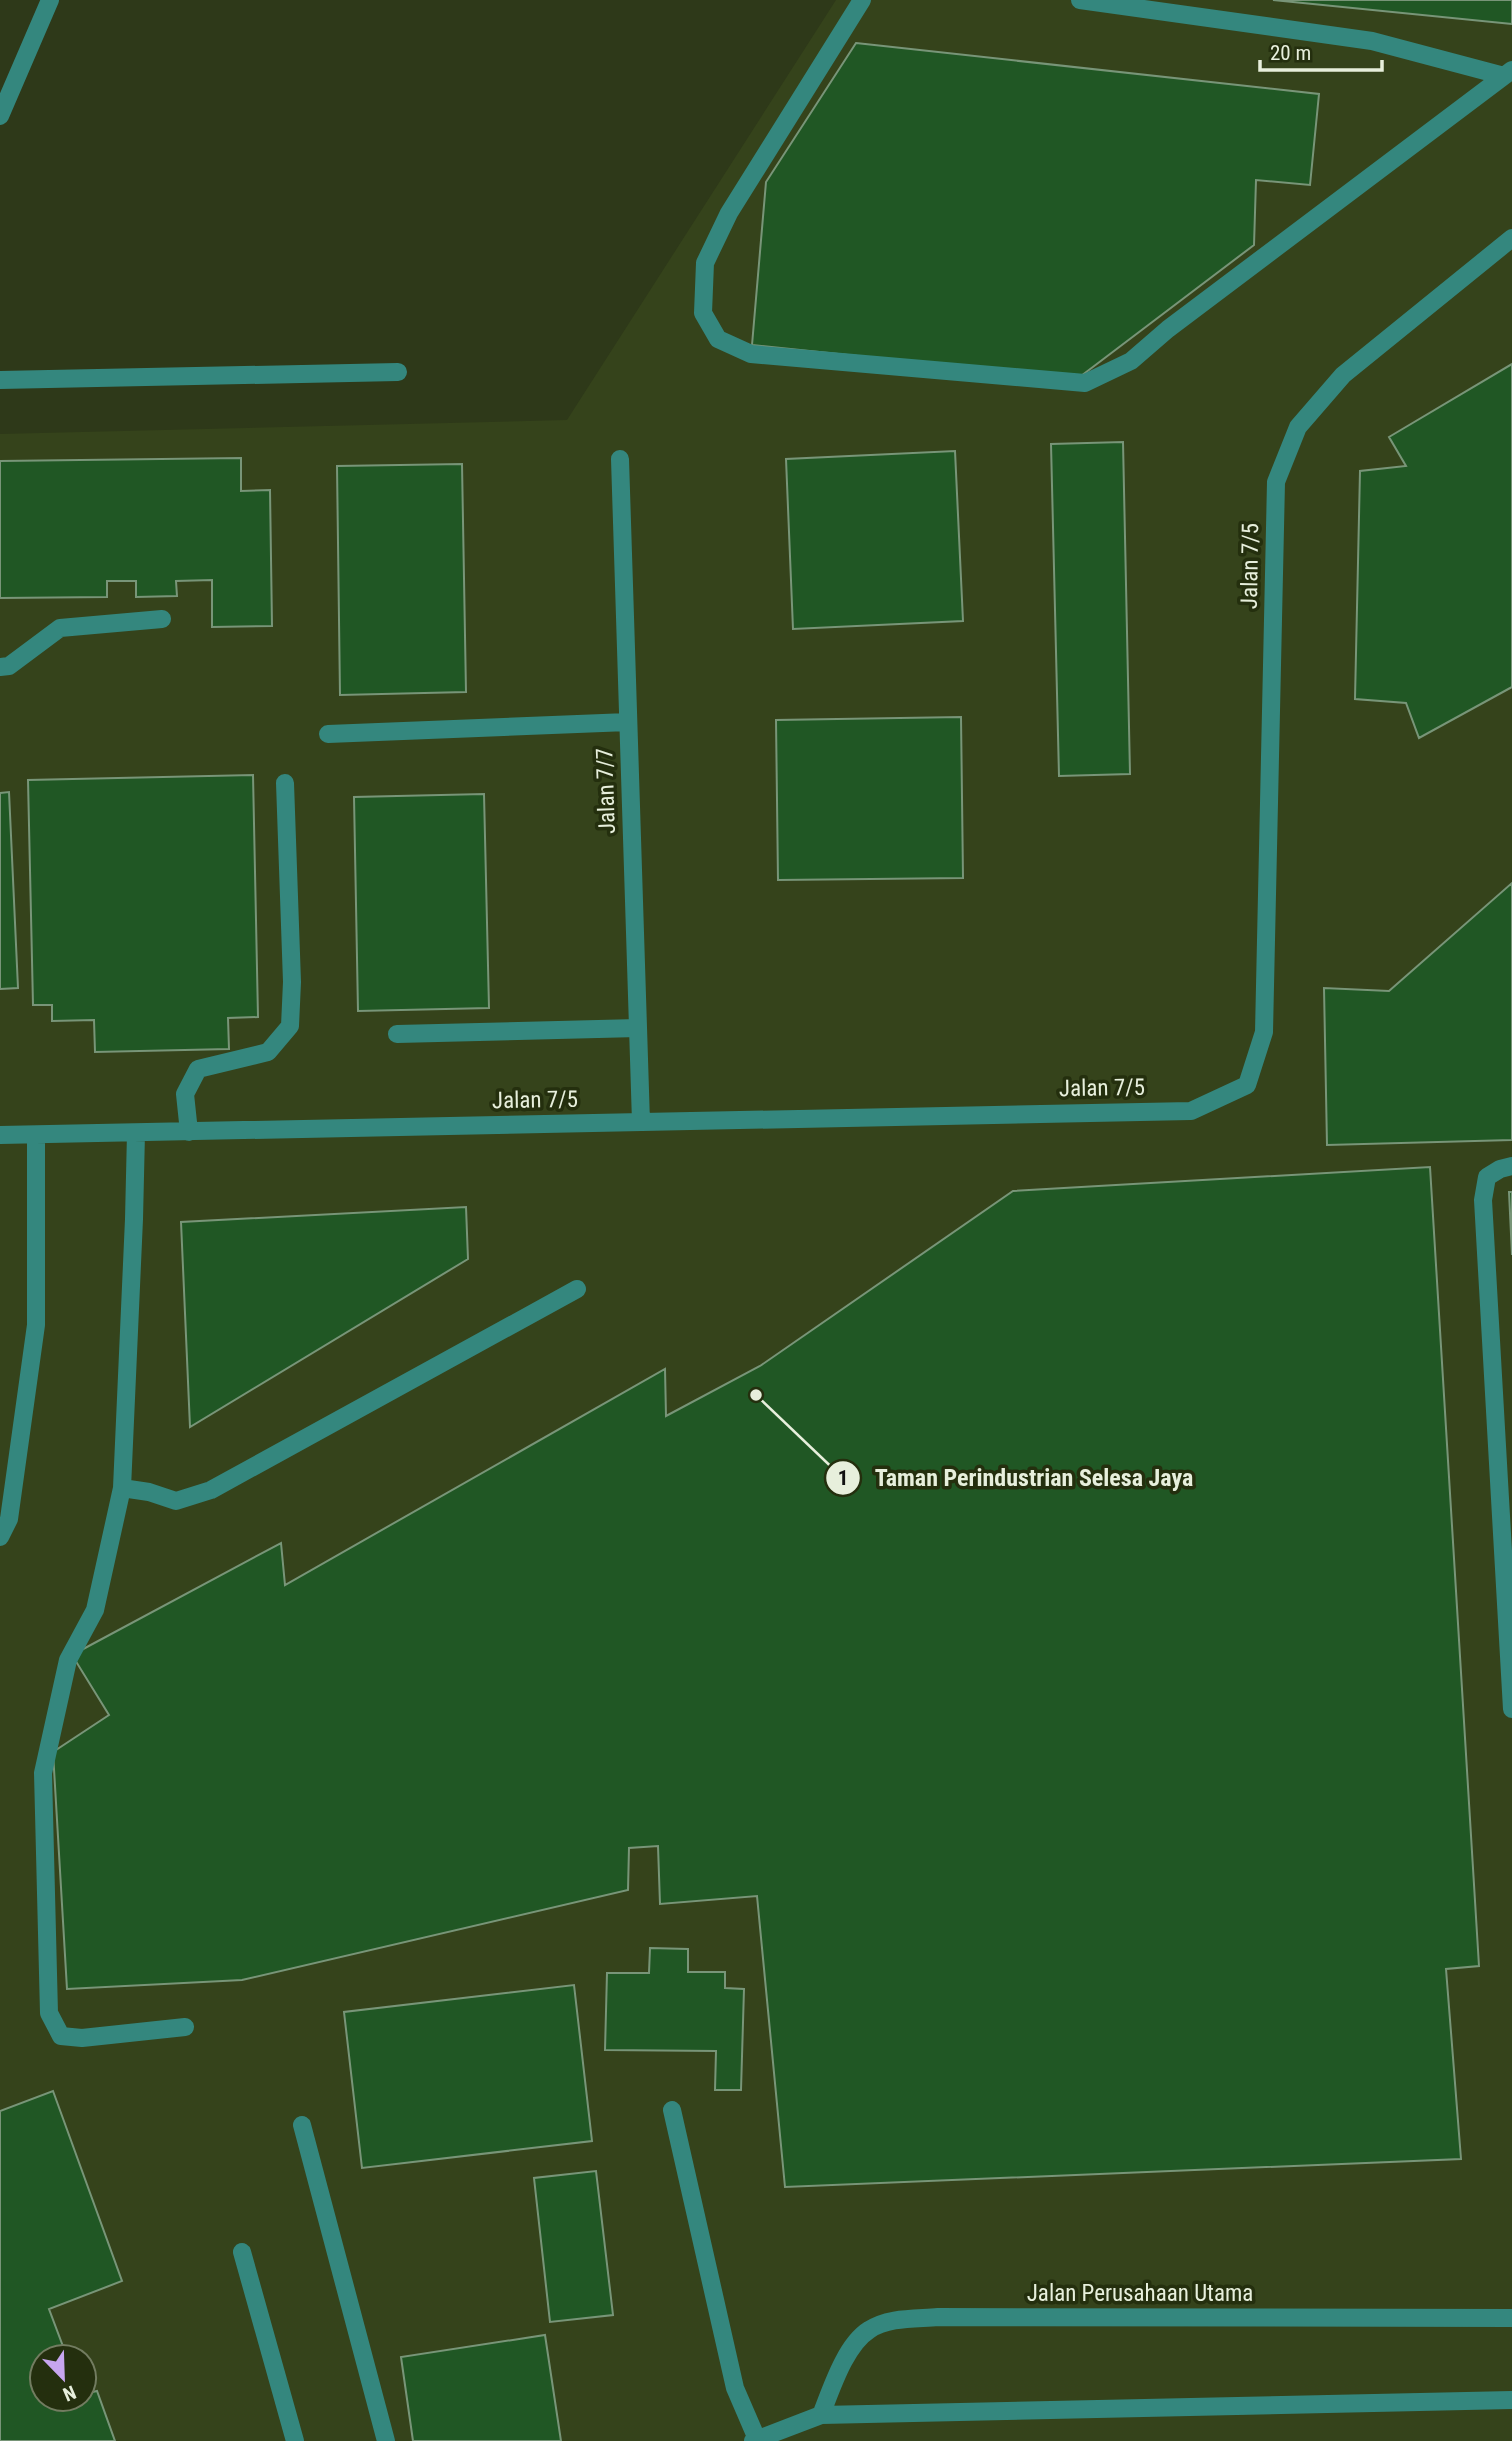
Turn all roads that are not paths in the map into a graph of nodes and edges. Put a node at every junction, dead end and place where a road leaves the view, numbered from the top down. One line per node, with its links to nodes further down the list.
1 (50, 0): 5 (street)
2 (862, 0): 4 (street)
3 (1080, 0): 4 (street)
4 (1508, 73)
5 (0, 116)
6 (1512, 238): 17 (street, Jalan 7/5)
7 (398, 372): 8 (street)
8 (0, 380)
9 (620, 459): 12 (street, Jalan 7/7)
10 (162, 619): 11 (street)
11 (0, 667)
12 (628, 722): 13 (street); 15 (street, Jalan 7/7)
13 (328, 734)
14 (285, 783): 18 (street)
15 (638, 1028): 16 (street); 17 (street, Jalan 7/7)
16 (397, 1034)
17 (640, 1122): 18 (street, Jalan 7/5)
18 (189, 1132): 19 (street, Jalan 7/5)
19 (136, 1133): 21 (street, Jalan 7/5); 24 (street)
20 (0, 1135): 21 (street, Jalan 7/5)
21 (36, 1135): 25 (street)
22 (1512, 1166): 26 (street)
23 (577, 1289): 24 (street)
24 (122, 1488): 27 (street)
25 (0, 1537)
26 (1512, 1709)
27 (185, 2027)
28 (672, 2110): 34 (street)
29 (302, 2125): 36 (street)
30 (242, 2252): 35 (street)
31 (1512, 2318): 33 (street, Jalan Perusahaan Utama)
32 (1512, 2400): 33 (street)
33 (821, 2415): 34 (street)
34 (755, 2440)
35 (295, 2441)
36 (386, 2441)

